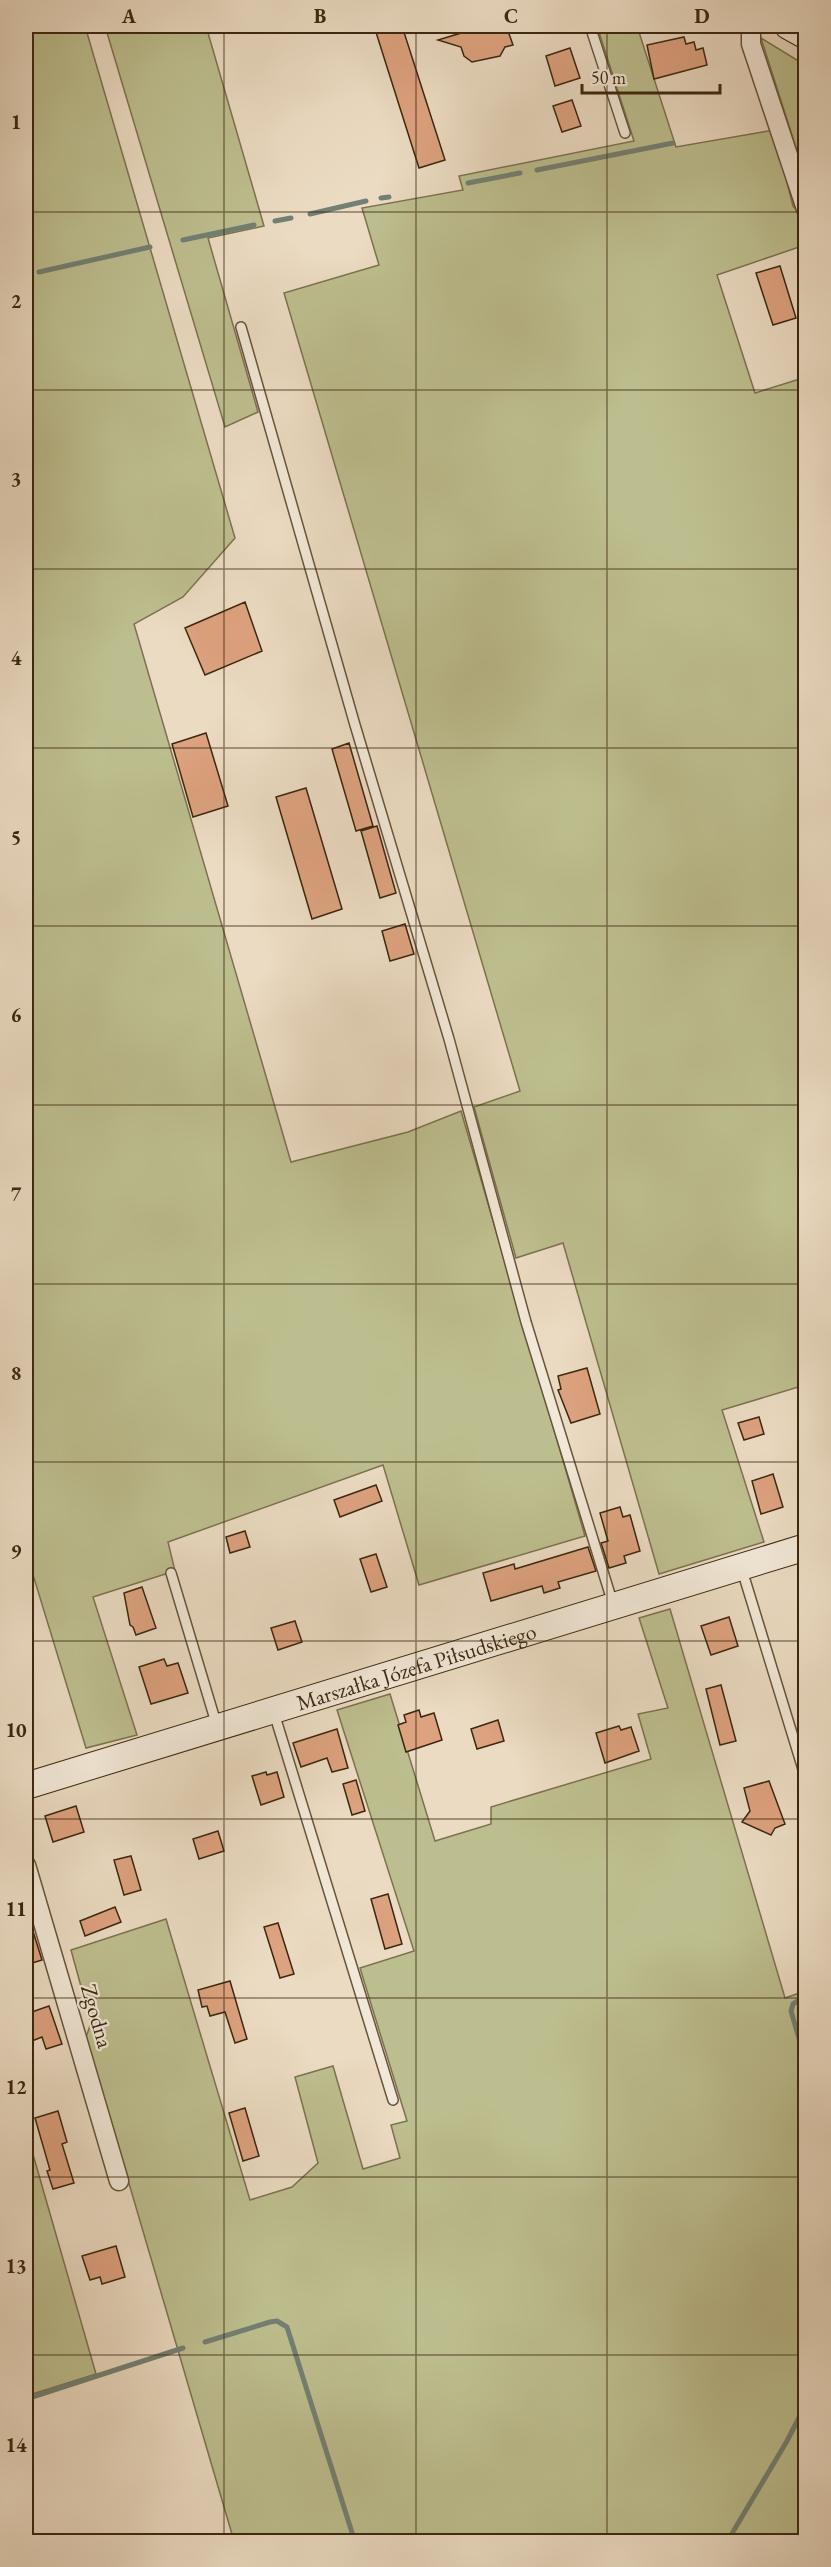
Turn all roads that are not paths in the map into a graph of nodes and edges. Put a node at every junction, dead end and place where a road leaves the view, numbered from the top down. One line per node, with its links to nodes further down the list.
1 (590, 26): 5 (lane)
2 (751, 26): 6 (street)
3 (788, 26): 4 (street)
4 (806, 36)
5 (625, 133)
6 (806, 209)
7 (241, 327): 11 (lane)
8 (806, 1547): 9 (street, Marszałka Józefa Piłsudskiego)
9 (741, 1567): 11 (street, Marszałka Józefa Piłsudskiego); 14 (lane)
10 (171, 1573): 13 (lane)
11 (614, 1607): 12 (street, Marszałka Józefa Piłsudskiego)
12 (273, 1710): 13 (street, Marszałka Józefa Piłsudskiego); 17 (lane)
13 (217, 1727): 15 (street, Marszałka Józefa Piłsudskiego)
14 (806, 1779)
15 (26, 1786)
16 (26, 1865): 18 (street, Zgodna)
17 (393, 2100)
18 (119, 2181)

